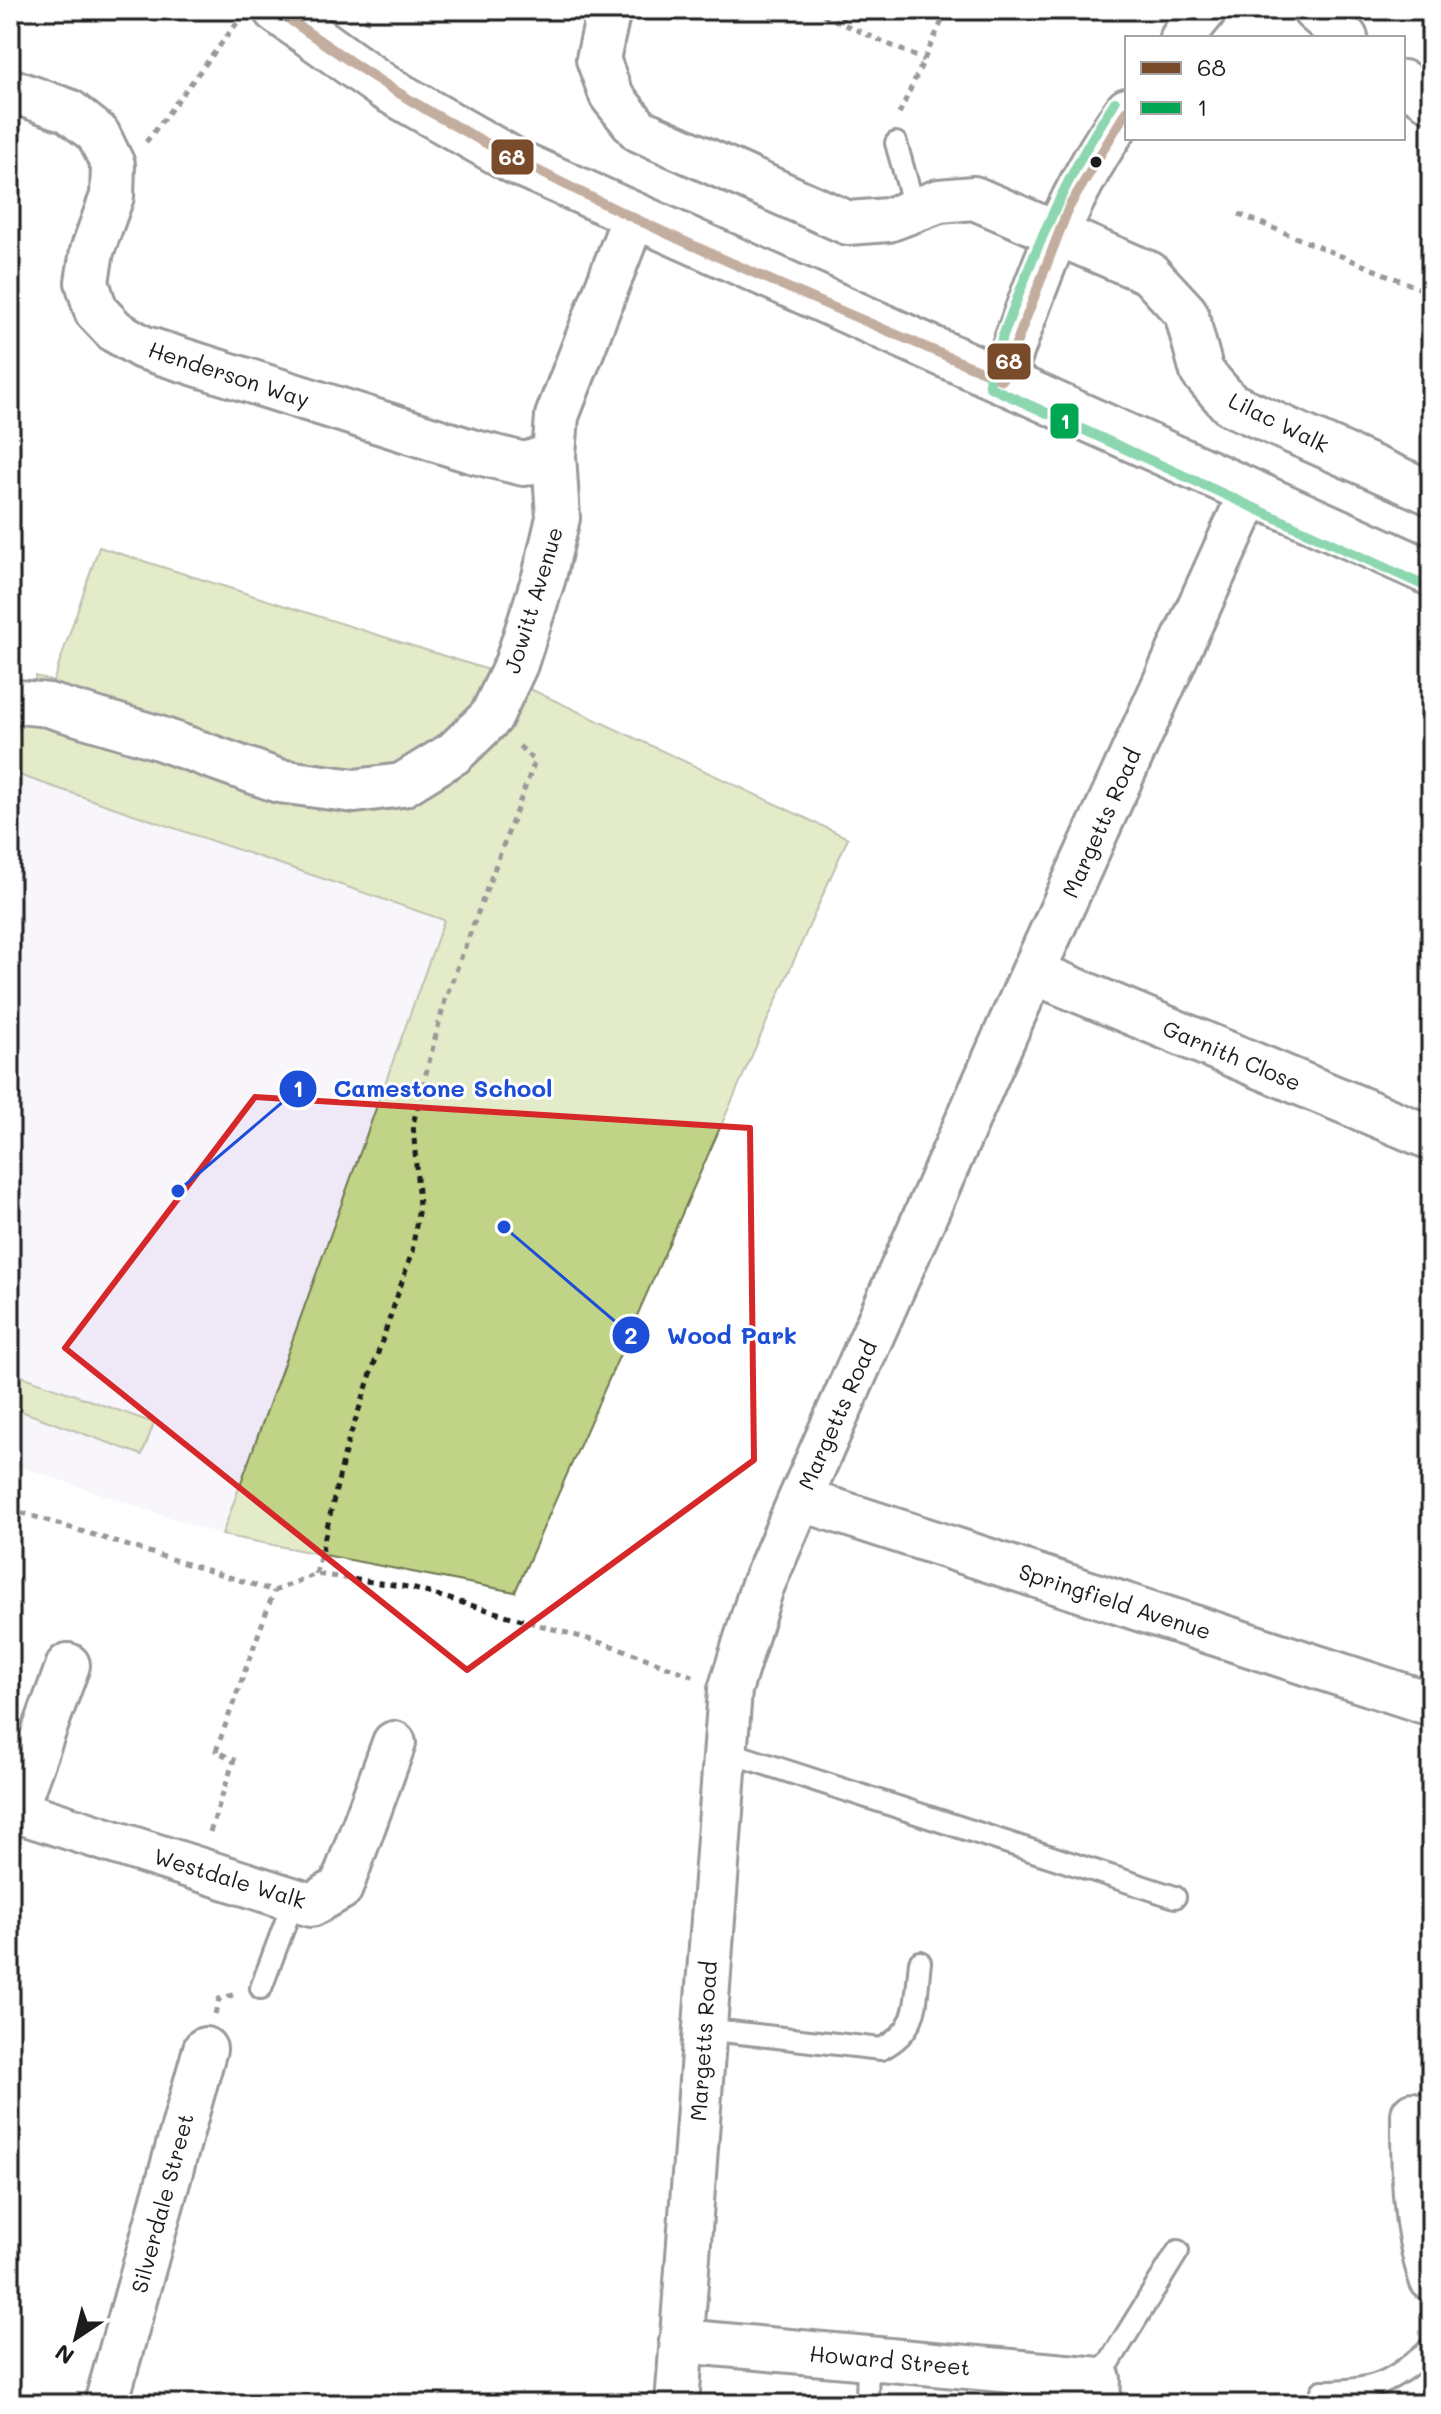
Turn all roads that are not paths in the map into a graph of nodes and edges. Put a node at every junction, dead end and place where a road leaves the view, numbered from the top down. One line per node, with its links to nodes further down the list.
1 (609, 10): 12 (street, Lilac Walk)
2 (1205, 10): 5 (street)
3 (1314, 10): 6 (street)
4 (257, 16): 13 (street)
5 (1184, 36)
6 (1344, 36)
7 (1405, 83): 9 (street)
8 (10, 90): 16 (street, Henderson Way)
9 (1431, 100)
10 (1125, 113): 14 (street)
11 (896, 143): 12 (lane)
12 (915, 210): 14 (street, Lilac Walk)
13 (634, 217): 15 (street); 16 (street, Jowitt Avenue)
14 (1054, 234): 15 (street); 18 (street, Lilac Walk)
15 (1002, 380): 17 (street)
16 (554, 455): 20 (street, Jowitt Avenue)
17 (1251, 492): 19 (street); 21 (street, Margetts Road)
18 (1431, 493)
19 (1431, 573)
20 (10, 701)
21 (1033, 972): 22 (street, Garnith Close); 23 (street, Margetts Road)
22 (1431, 1138)
23 (800, 1499): 25 (street, Springfield Avenue); 27 (street, Margetts Road)
24 (68, 1665): 28 (street, Westdale Walk)
25 (1431, 1704)
26 (394, 1743): 30 (street, Westdale Walk)
27 (725, 1751): 29 (lane); 33 (street, Margetts Road)
28 (12, 1810): 30 (street, Westdale Walk)
29 (1175, 1897)
30 (294, 1900): 32 (lane)
31 (920, 1962): 33 (lane)
32 (261, 1988)
33 (704, 2029): 39 (street, Margetts Road)
34 (205, 2049): 43 (street, Silverdale Street)
35 (1413, 2114): 36 (street)
36 (1422, 2157): 38 (street)
37 (1178, 2251): 42 (lane)
38 (1431, 2279)
39 (681, 2341): 41 (street, Howard Street); 44 (street, Margetts Road)
40 (1431, 2347): 46 (lane)
41 (868, 2358): 42 (street, Howard Street); 45 (lane)
42 (1099, 2392)
43 (106, 2404)
44 (677, 2404)
45 (867, 2404)
46 (1321, 2404)

